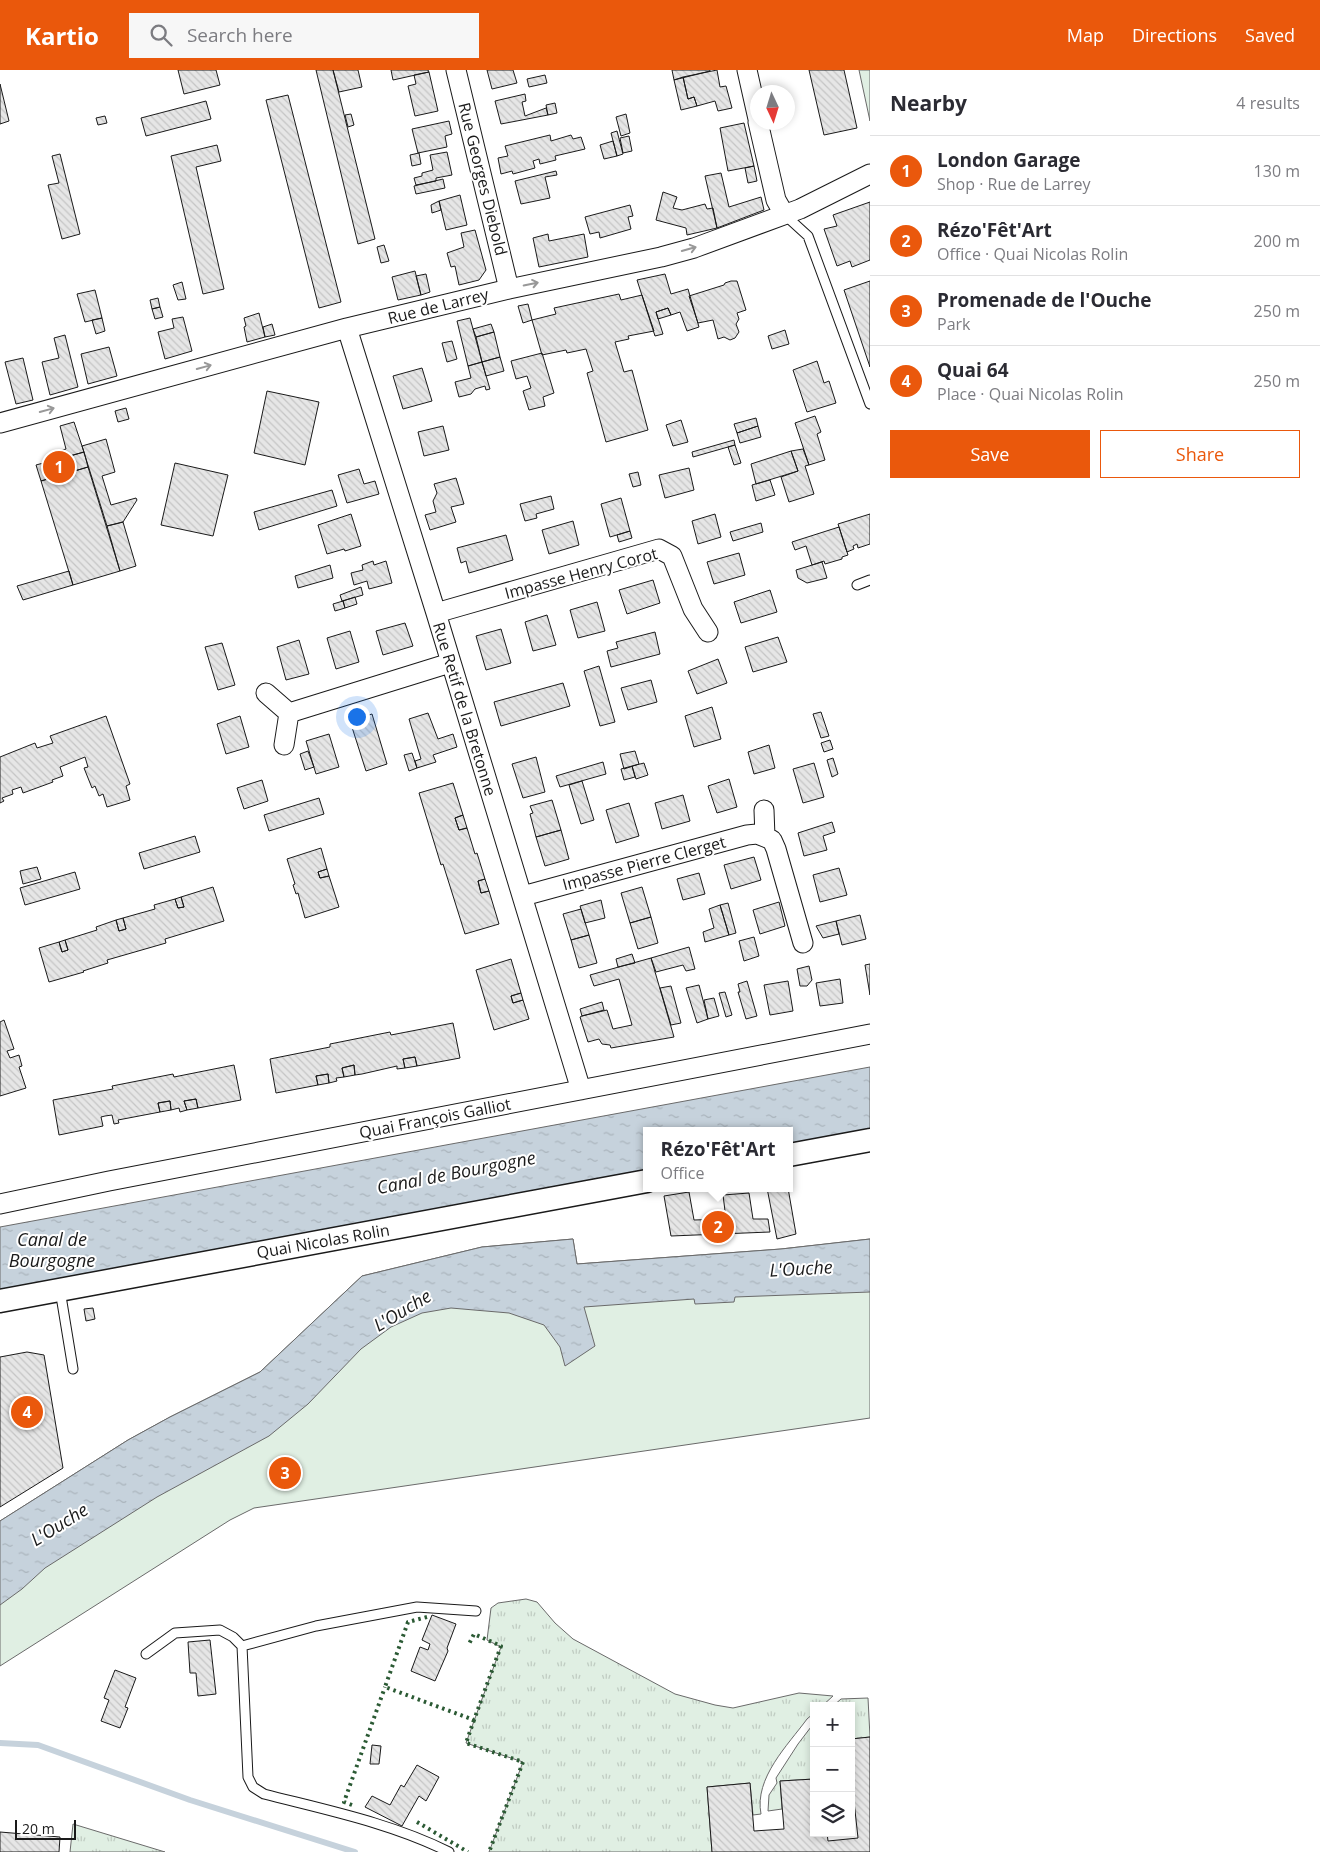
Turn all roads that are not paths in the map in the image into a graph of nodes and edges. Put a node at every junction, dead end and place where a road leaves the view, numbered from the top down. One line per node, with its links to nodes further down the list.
1 (456, 70): 7 (street, Rue Georges Diebold)
2 (747, 70): 3 (street)
3 (750, 85)
4 (760, 130): 6 (street)
5 (870, 174): 6 (street, Rue de Larrey)
6 (784, 214): 7 (street, Rue de Larrey, one-way to 6); 9 (lane)
7 (509, 289): 8 (street, Rue de Larrey)
8 (347, 328): 10 (street, Rue de Larrey, one-way to 8); 13 (street, Rue Retif de la Bretonne)
9 (870, 404)
10 (0, 423)
11 (870, 580): 12 (lane)
12 (857, 585)
13 (436, 613): 14 (street, Impasse Henry Corot); 15 (street, Rue Retif de la Bretonne)
14 (708, 632)
15 (450, 663): 17 (street); 21 (street, Rue Retif de la Bretonne)
16 (266, 693): 17 (street)
17 (289, 713): 18 (street)
18 (284, 745)
19 (764, 810): 20 (street)
20 (765, 836): 21 (street, Impasse Pierre Clerget); 22 (street)
21 (523, 896): 24 (street, Rue Retif de la Bretonne)
22 (802, 943)
23 (870, 1034): 24 (street, Quai François Galliot)
24 (581, 1090): 28 (street, Quai François Galliot)
25 (870, 1140): 26 (street)
26 (793, 1154)
27 (643, 1182): 29 (street, Quai Nicolas Rolin)
28 (0, 1204)
29 (60, 1289): 30 (street, Quai Nicolas Rolin); 31 (lane)
30 (0, 1301)
31 (73, 1369)
32 (476, 1611): 33 (lane)
33 (242, 1646): 34 (lane); 35 (lane)
34 (146, 1654)
35 (449, 1852)

